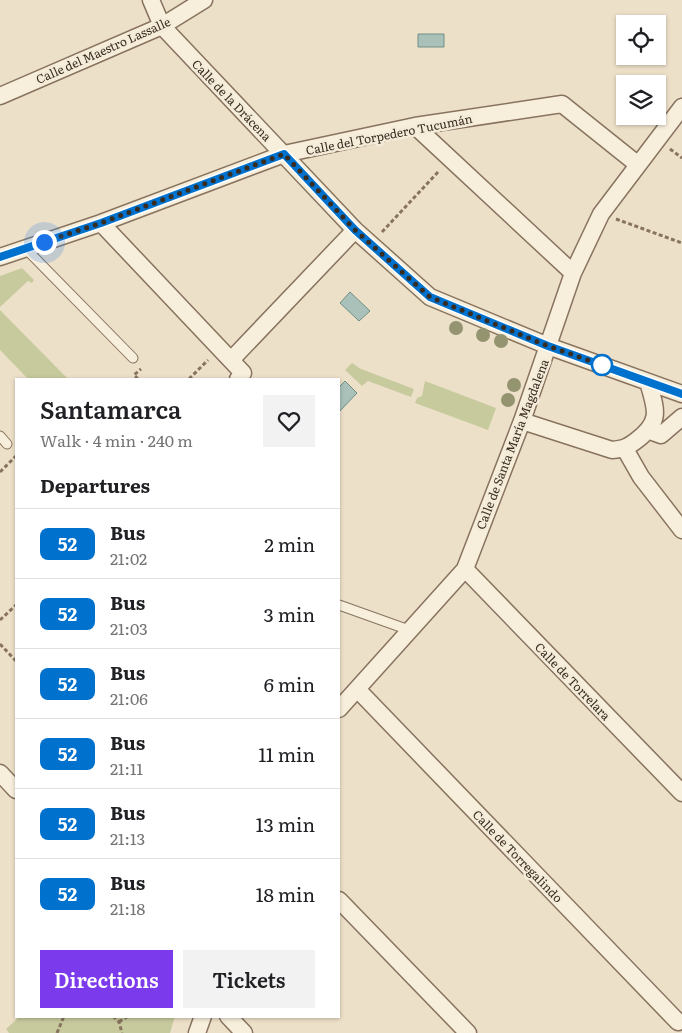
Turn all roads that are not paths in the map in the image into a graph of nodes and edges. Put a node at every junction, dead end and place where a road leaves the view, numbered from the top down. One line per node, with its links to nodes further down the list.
1 (151, 0): 3 (street, Calle de la Drácena)
2 (204, 0): 3 (street, Calle del Maestro Lassalle)
3 (162, 26): 4 (street, Calle del Maestro Lassalle); 7 (street, Calle de la Drácena)
4 (0, 96)
5 (682, 107): 8 (street, Calle de Santa María Magdalena)
6 (414, 126): 7 (street, Calle del Torpedero Tucumán); 8 (street, Calle del Torpedero Tucumán); 13 (street)
7 (284, 154): 9 (street, Calle del Torpedero Tucumán); 10 (street, Calle de la Drácena)
8 (637, 164): 13 (street, Calle de Santa María Magdalena)
9 (101, 223): 11 (street, Calle del Torpedero Tucumán); 16 (street)
10 (355, 230): 14 (street, Calle de la Drácena); 16 (street)
11 (25, 248): 12 (street, Calle del Torpedero Tucumán); 15 (lane)
12 (0, 257)
13 (573, 274): 14 (street, Calle de Santa María Magdalena)
14 (548, 346): 18 (street, Calle de la Drácena); 21 (street, Calle de Santa María Magdalena)
15 (133, 358)
16 (231, 360): 17 (street)
17 (239, 378)
18 (648, 382): 19 (street, Calle de la Drácena); 22 (street)
19 (682, 394)
20 (682, 417): 22 (street)
21 (522, 421): 25 (street); 27 (street, Calle de Santa María Magdalena)
22 (650, 431): 25 (street)
23 (0, 436): 24 (lane)
24 (7, 444)
25 (625, 449): 26 (street)
26 (682, 530)
27 (465, 569): 29 (street, Calle de Santa María Magdalena); 34 (street, Calle de Torrelara)
28 (340, 605): 29 (lane)
29 (409, 630): 30 (street, Calle de Santa María Magdalena)
30 (357, 689): 31 (street, Calle de Santa María Magdalena); 38 (street, Calle de Torregalindo)
31 (340, 708)
32 (0, 773): 33 (street)
33 (15, 789)
34 (682, 793)
35 (340, 901): 41 (street)
36 (202, 1018): 39 (street)
37 (230, 1018): 40 (street)
38 (677, 1025)
39 (197, 1033)
40 (244, 1033)
41 (468, 1033)

